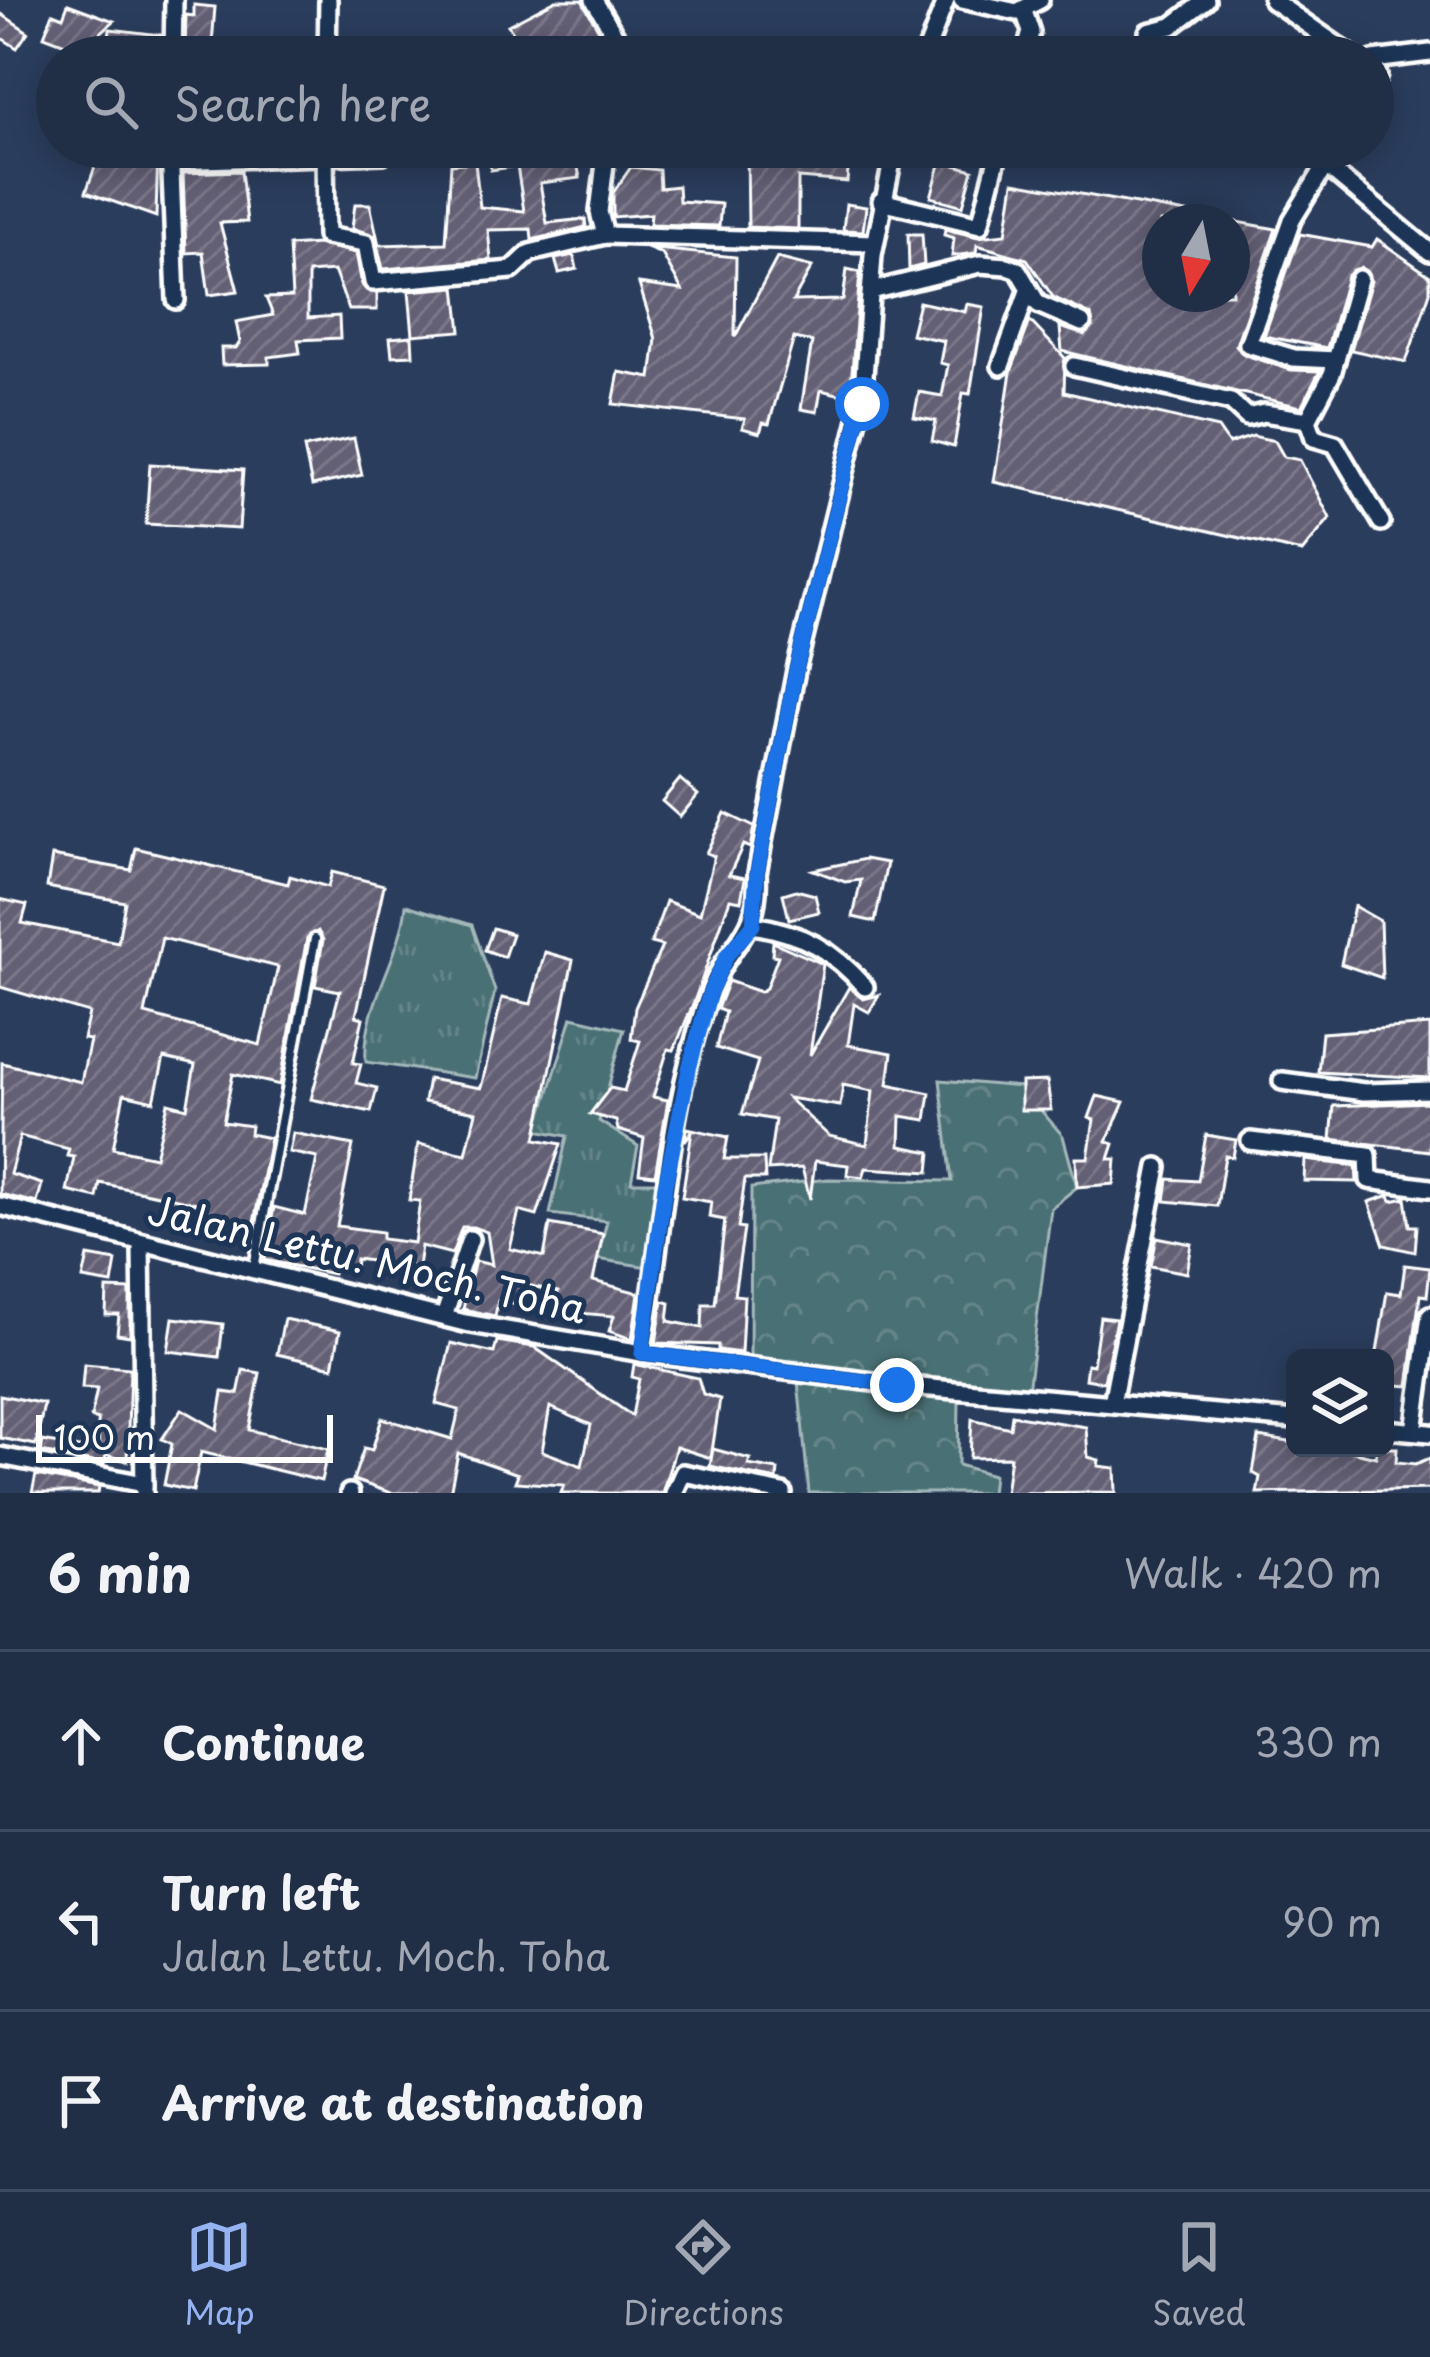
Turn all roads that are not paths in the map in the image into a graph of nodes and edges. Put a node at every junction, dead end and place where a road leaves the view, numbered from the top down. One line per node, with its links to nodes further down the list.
1 (174, 0): 11 (street)
2 (328, 0): 12 (street)
3 (594, 0): 13 (street)
4 (946, 0): 14 (street)
5 (962, 0): 9 (street)
6 (1040, 0): 9 (street)
7 (1206, 0): 10 (street)
8 (1272, 0): 16 (street)
9 (1024, 11): 15 (street)
10 (1148, 32)
11 (173, 36)
12 (327, 36)
13 (615, 36)
14 (932, 36)
15 (1030, 36)
16 (1317, 36)
17 (1430, 53): 18 (street)
18 (1394, 58)
19 (171, 168): 33 (street)
20 (325, 168): 27 (street)
21 (604, 168): 27 (street)
22 (890, 168): 26 (street)
23 (995, 168): 26 (street)
24 (1323, 168): 35 (street)
25 (1329, 168): 29 (street)
26 (881, 201): 28 (street)
27 (605, 235): 28 (street)
28 (874, 243): 31 (street)
29 (1430, 252)
30 (1359, 278): 35 (street)
31 (871, 291): 32 (street); 40 (street)
32 (1028, 291): 34 (street); 36 (street)
33 (176, 300)
34 (1082, 323)
35 (1336, 360): 38 (street)
36 (1001, 365)
37 (1074, 366): 38 (street)
38 (1308, 420): 39 (street)
39 (1381, 522)
40 (753, 925): 42 (street); 54 (street)
41 (315, 939): 51 (lane)
42 (865, 987)
43 (1282, 1082): 44 (street)
44 (1430, 1090)
45 (1250, 1141): 47 (street)
46 (1158, 1167): 55 (street)
47 (1430, 1188)
48 (0, 1206): 50 (street, Jalan Lettu. Moch. Toha)
49 (470, 1239): 53 (street)
50 (141, 1244): 51 (street, Jalan Lettu. Moch. Toha); 59 (street)
51 (254, 1268): 53 (street, Jalan Lettu. Moch. Toha)
52 (1430, 1316): 57 (street)
53 (443, 1317): 54 (street, Jalan Lettu. Moch. Toha)
54 (642, 1353): 55 (street, Jalan Lettu. Moch. Toha)
55 (1112, 1403): 56 (street, Jalan Lettu. Moch. Toha)
56 (1286, 1419)
57 (1422, 1432)
58 (0, 1456): 59 (street)
59 (144, 1489)
60 (674, 1493): 61 (street)
61 (782, 1493)

